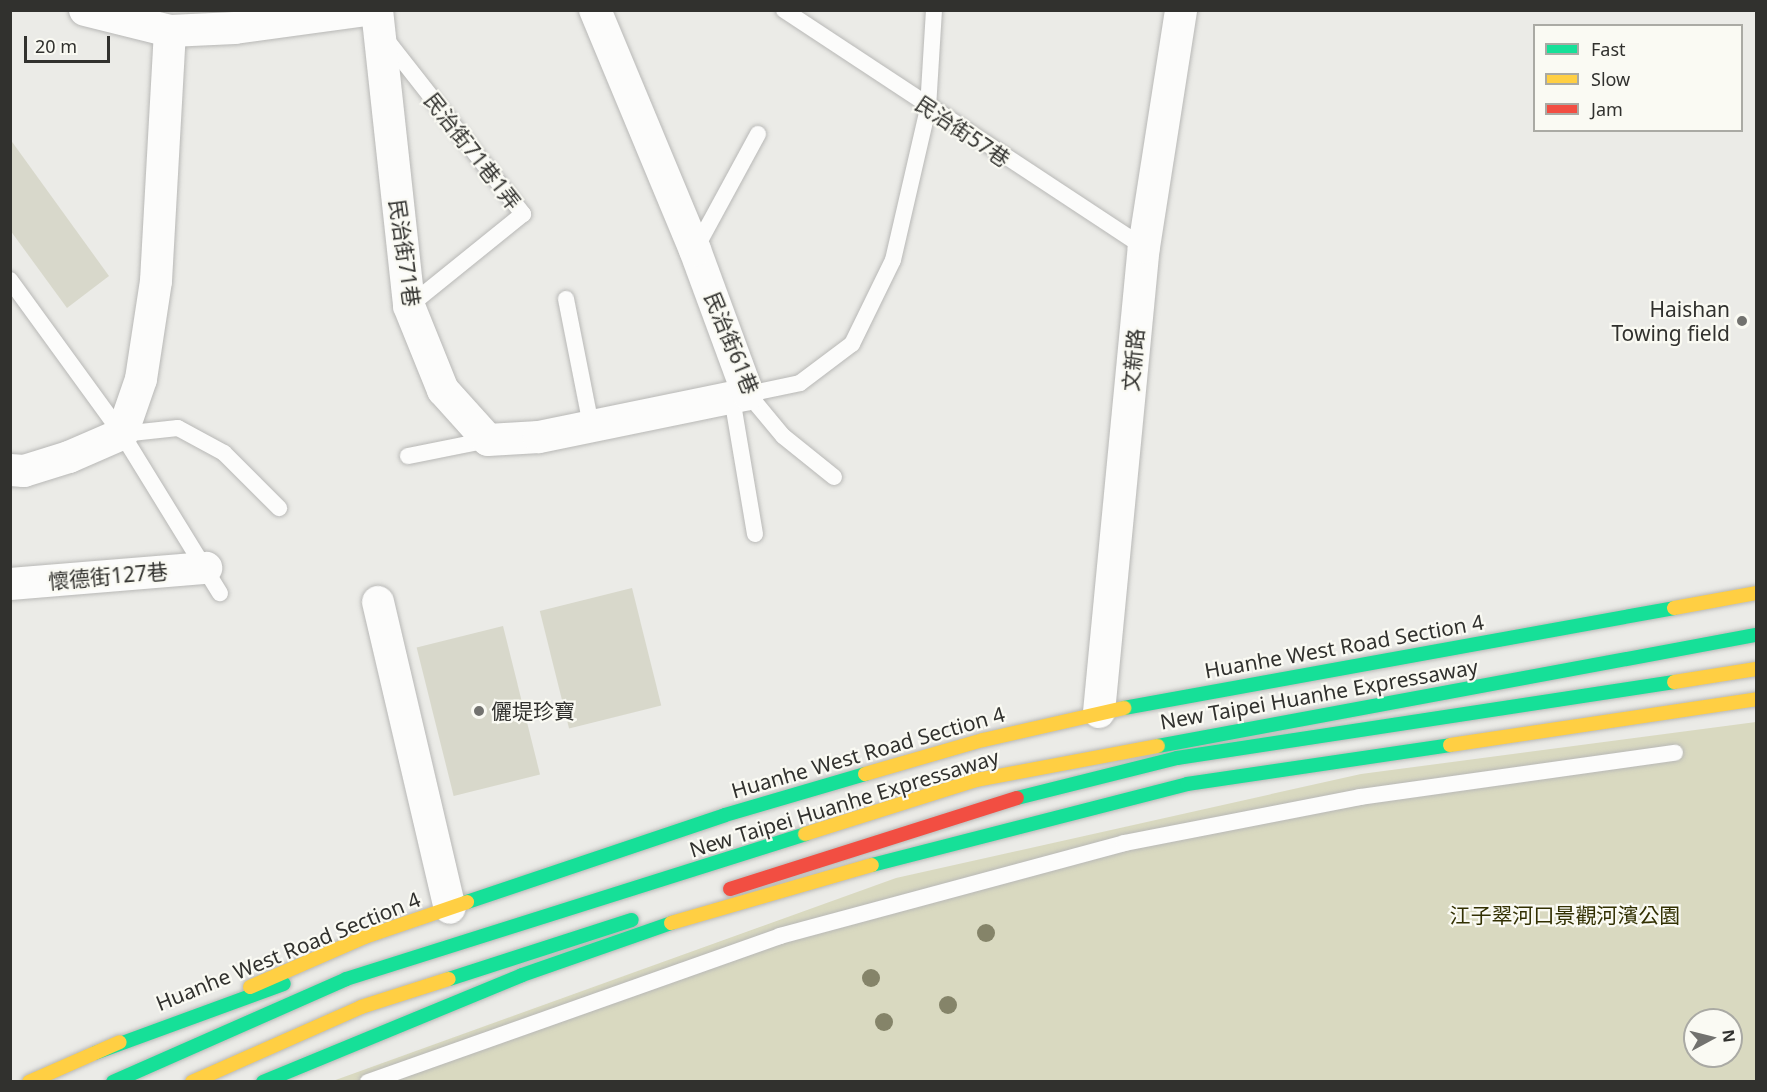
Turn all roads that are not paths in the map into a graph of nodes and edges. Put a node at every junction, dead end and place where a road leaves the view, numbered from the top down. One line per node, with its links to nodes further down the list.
1 (85, 10): 7 (street)
2 (595, 10): 11 (street, 民治街61巷)
3 (784, 10): 8 (lane, 民治街57巷)
4 (934, 10): 8 (lane)
5 (1180, 10): 10 (street, 文新路)
6 (374, 17): 7 (street); 14 (street, 民治街71巷); 14 (lane, 民治街71巷1弄)
7 (170, 31): 17 (street)
8 (928, 108): 10 (lane, 民治街57巷); 15 (lane)
9 (758, 134): 11 (lane)
10 (1143, 247): 31 (street, 文新路)
11 (695, 250): 15 (street, 民治街61巷)
12 (10, 280): 17 (lane)
13 (566, 299): 16 (lane)
14 (409, 306): 18 (street, 民治街71巷)
15 (740, 396): 16 (street); 21 (lane, 民治街61巷); 23 (lane)
16 (591, 425): 18 (street)
17 (122, 434): 20 (street); 22 (lane); 24 (lane)
18 (488, 440): 19 (lane)
19 (408, 456)
20 (10, 470)
21 (834, 477)
22 (279, 508)
23 (755, 534)
24 (213, 581): 25 (street, 懷德街127巷)
25 (10, 584)
26 (1756, 594): 31 (main road, Huanhe West Road Section 4)
27 (378, 602): 37 (street)
28 (1756, 635): 33 (main road, New Taipei Huanhe Expressaway)
29 (1756, 669): 35 (main road)
30 (1756, 699): 43 (main road)
31 (1099, 712): 37 (main road, Huanhe West Road Section 4)
32 (1675, 753): 44 (lane)
33 (836, 825): 34 (main road); 41 (main road, New Taipei Huanhe Expressaway)
34 (691, 855)
35 (721, 892)
36 (687, 902): 42 (main road)
37 (450, 908): 39 (main road, Huanhe West Road Section 4)
38 (357, 957): 39 (main road)
39 (95, 1053): 40 (main road, Huanhe West Road Section 4)
40 (29, 1082)
41 (113, 1082)
42 (192, 1082)
43 (263, 1082)
44 (368, 1082)

